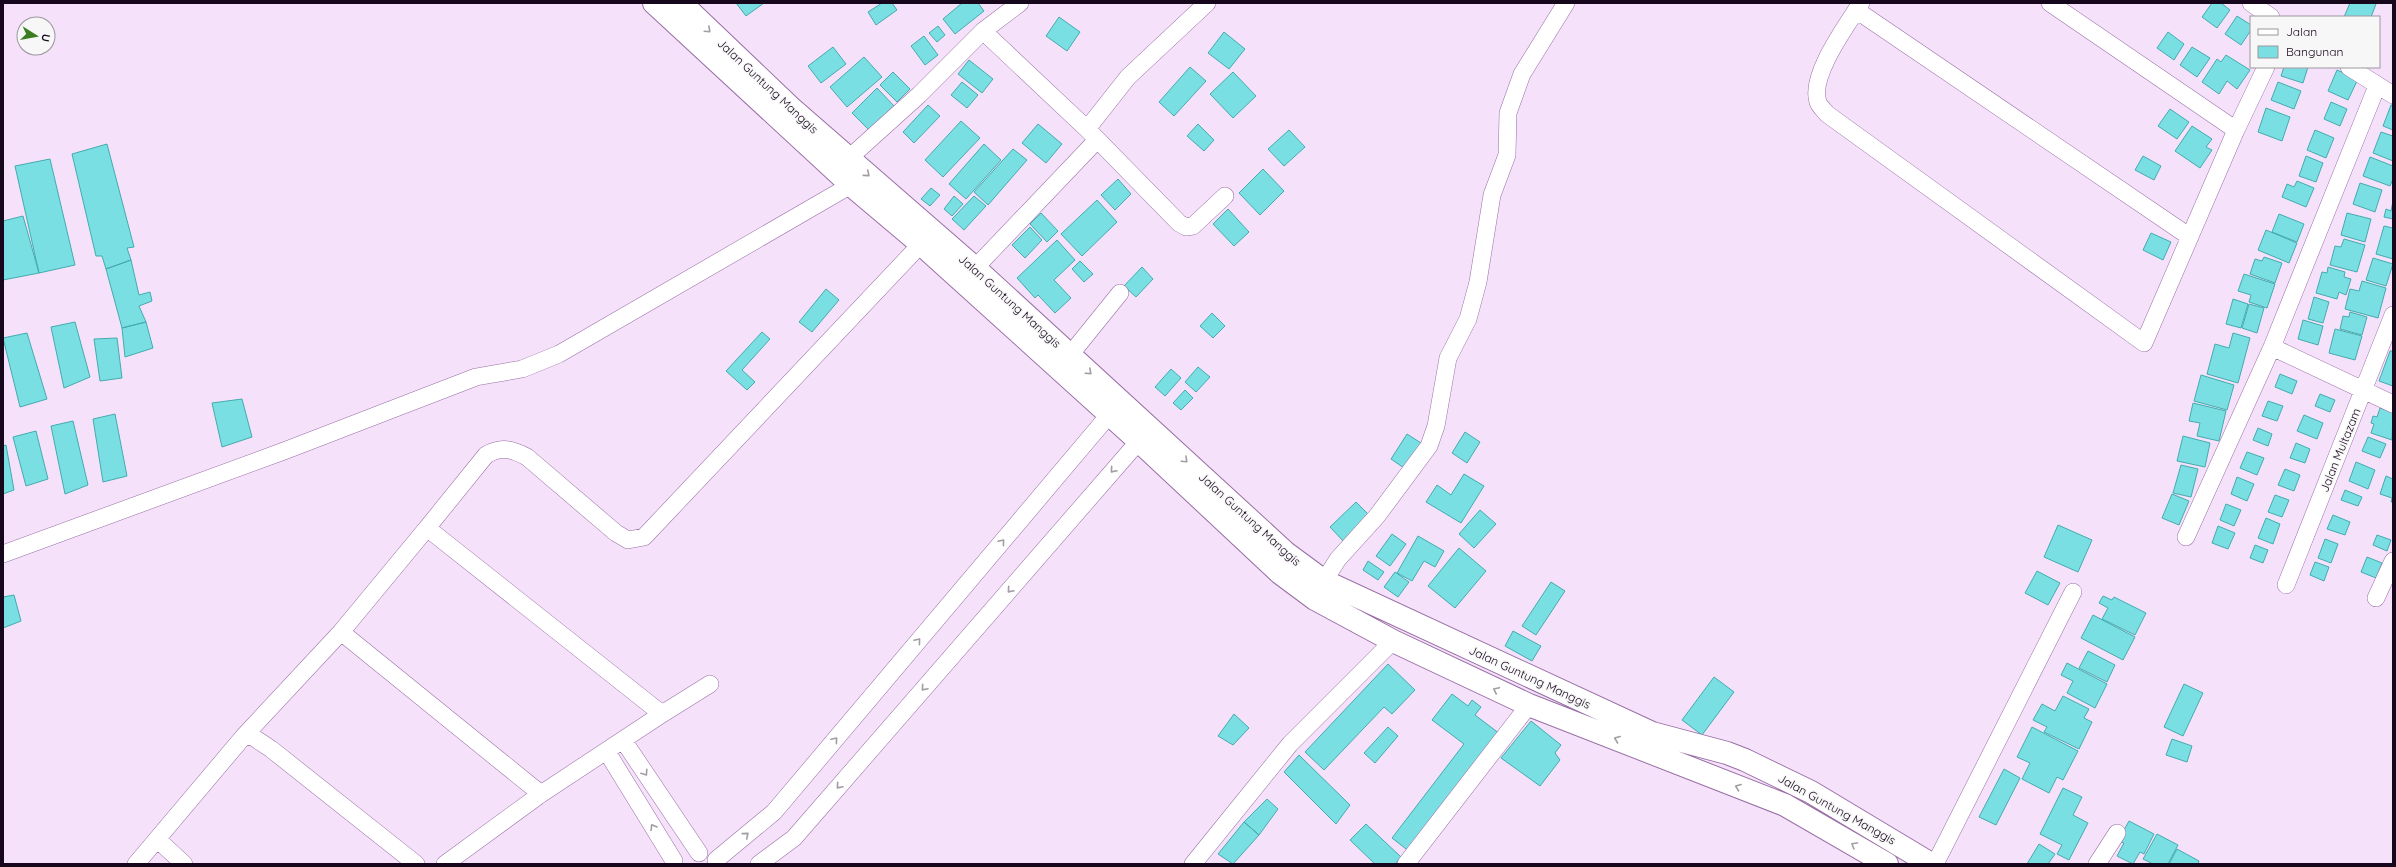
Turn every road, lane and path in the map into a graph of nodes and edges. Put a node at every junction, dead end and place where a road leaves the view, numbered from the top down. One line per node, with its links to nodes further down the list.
1 (654, 3): 18 (street, Jalan Guntung Manggis)
2 (681, 3): 17 (street, Jalan Guntung Manggis, one-way to 17)
3 (1020, 3): 10 (street)
4 (1207, 3): 16 (street)
5 (1566, 3): 35 (street)
6 (2050, 3): 15 (street)
7 (2251, 3): 9 (street)
8 (1859, 7): 20 (street); 20 (street)
9 (2270, 16)
10 (983, 31): 16 (street); 17 (street)
11 (2266, 68): 15 (street)
12 (2350, 68): 13 (street)
13 (2377, 86): 14 (street); 25 (street)
14 (2393, 95)
15 (2236, 130): 20 (street)
16 (1092, 135): 19 (street); 22 (street)
17 (848, 159): 22 (street, Jalan Guntung Manggis, one-way to 22)
18 (851, 185): 21 (street, Jalan Guntung Manggis); 33 (street)
19 (1225, 196)
20 (2190, 237)
21 (921, 244): 29 (street, Jalan Guntung Manggis); 31 (street)
22 (975, 268): 26 (street, Jalan Guntung Manggis)
23 (1120, 293): 26 (street)
24 (2393, 315): 27 (street, Jalan Multazam)
25 (2272, 347): 27 (street); 32 (street)
26 (1070, 355): 35 (street, Jalan Guntung Manggis, one-way to 35)
27 (2363, 391): 28 (street); 36 (street, Jalan Multazam)
28 (2393, 404)
29 (1109, 415): 30 (street, Jalan Guntung Manggis); 52 (street, one-way to 29)
30 (1139, 441): 40 (street, Jalan Guntung Manggis); 57 (street, one-way to 57)
31 (427, 528): 39 (street); 43 (street)
32 (2186, 537)
33 (3, 554)
34 (2393, 561): 38 (street)
35 (1324, 581): 61 (street, Jalan Guntung Manggis)
36 (2286, 585)
37 (2073, 592): 62 (street)
38 (2376, 598)
39 (341, 632): 44 (street); 47 (street)
40 (1393, 641): 42 (street, Jalan Guntung Manggis, one-way to 40); 58 (street)
41 (710, 684): 43 (street)
42 (1529, 705): 59 (street); 60 (street, Jalan Guntung Manggis, one-way to 42)
43 (662, 714): 45 (street)
44 (244, 736): 49 (street); 55 (street)
45 (623, 740): 46 (street); 50 (street, one-way to 50)
46 (607, 752): 47 (street); 51 (street, one-way to 46)
47 (541, 794): 56 (street)
48 (2118, 833): 63 (street)
49 (157, 839): 53 (street); 54 (street)
50 (699, 853): 51 (street); 52 (street)
51 (671, 862)
52 (718, 862)
53 (136, 864)
54 (184, 864)
55 (416, 864)
56 (445, 864)
57 (759, 864)
58 (1193, 864)
59 (1406, 864)
60 (1888, 864)
61 (1931, 864)
62 (1935, 864)
63 (2097, 864)

